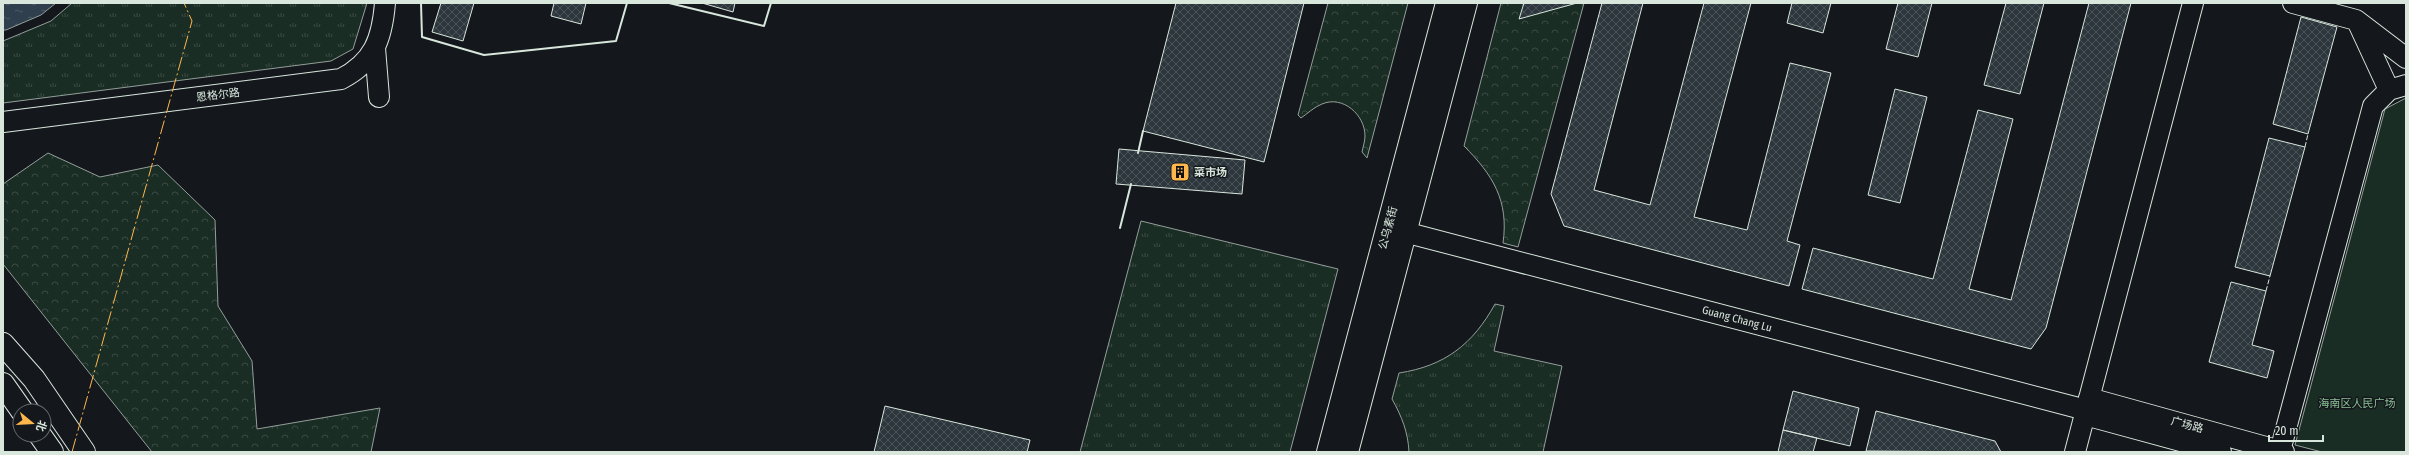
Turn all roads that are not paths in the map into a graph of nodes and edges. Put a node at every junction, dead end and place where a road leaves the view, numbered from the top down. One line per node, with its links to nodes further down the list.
1 (385, 3): 7 (street, 恩格尔路)
2 (1447, 3): 12 (main road, 公乌素街)
3 (1466, 3): 12 (main road, 公乌素街)
4 (2193, 3): 14 (street)
5 (2293, 3): 6 (street)
6 (2356, 20): 8 (street); 9 (street)
7 (374, 48): 10 (street); 11 (street, 恩格尔路)
8 (2404, 57)
9 (2397, 88): 22 (street)
10 (379, 97)
11 (3, 122)
12 (1396, 230): 14 (street, Guang Chang Lu); 18 (main road, 公乌素街); 19 (main road, 公乌素街)
13 (3, 345): 17 (main road)
14 (2087, 408): 20 (street); 21 (street, 广场路); 22 (street, 广场路)
15 (46, 443): 16 (main road)
16 (52, 452)
17 (84, 452)
18 (1328, 452)
19 (1347, 452)
20 (2075, 452)
21 (2222, 452)
22 (2282, 452)

